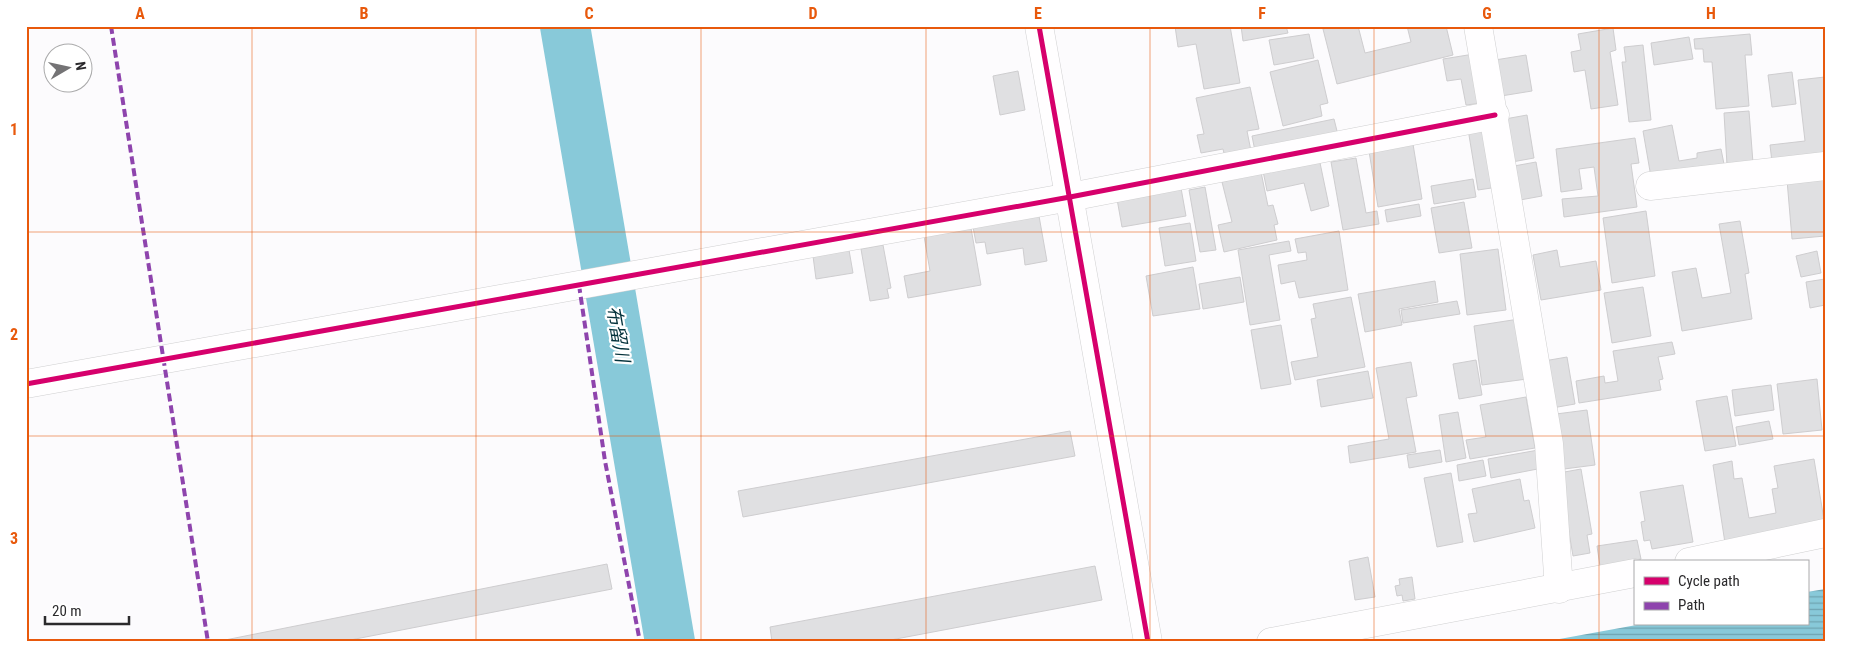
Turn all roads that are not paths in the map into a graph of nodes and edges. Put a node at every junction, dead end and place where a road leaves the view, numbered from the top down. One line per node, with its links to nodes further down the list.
1 (1039, 26): 6 (street)
2 (1478, 26): 3 (street)
3 (1495, 115): 6 (street); 11 (street)
4 (1825, 166): 5 (street)
5 (1650, 186)
6 (1070, 197): 7 (street); 12 (street)
7 (26, 384)
8 (1825, 533): 9 (street)
9 (1698, 560)
10 (1634, 573): 11 (street)
11 (1559, 589): 13 (street)
12 (1148, 642)
13 (1271, 642)

